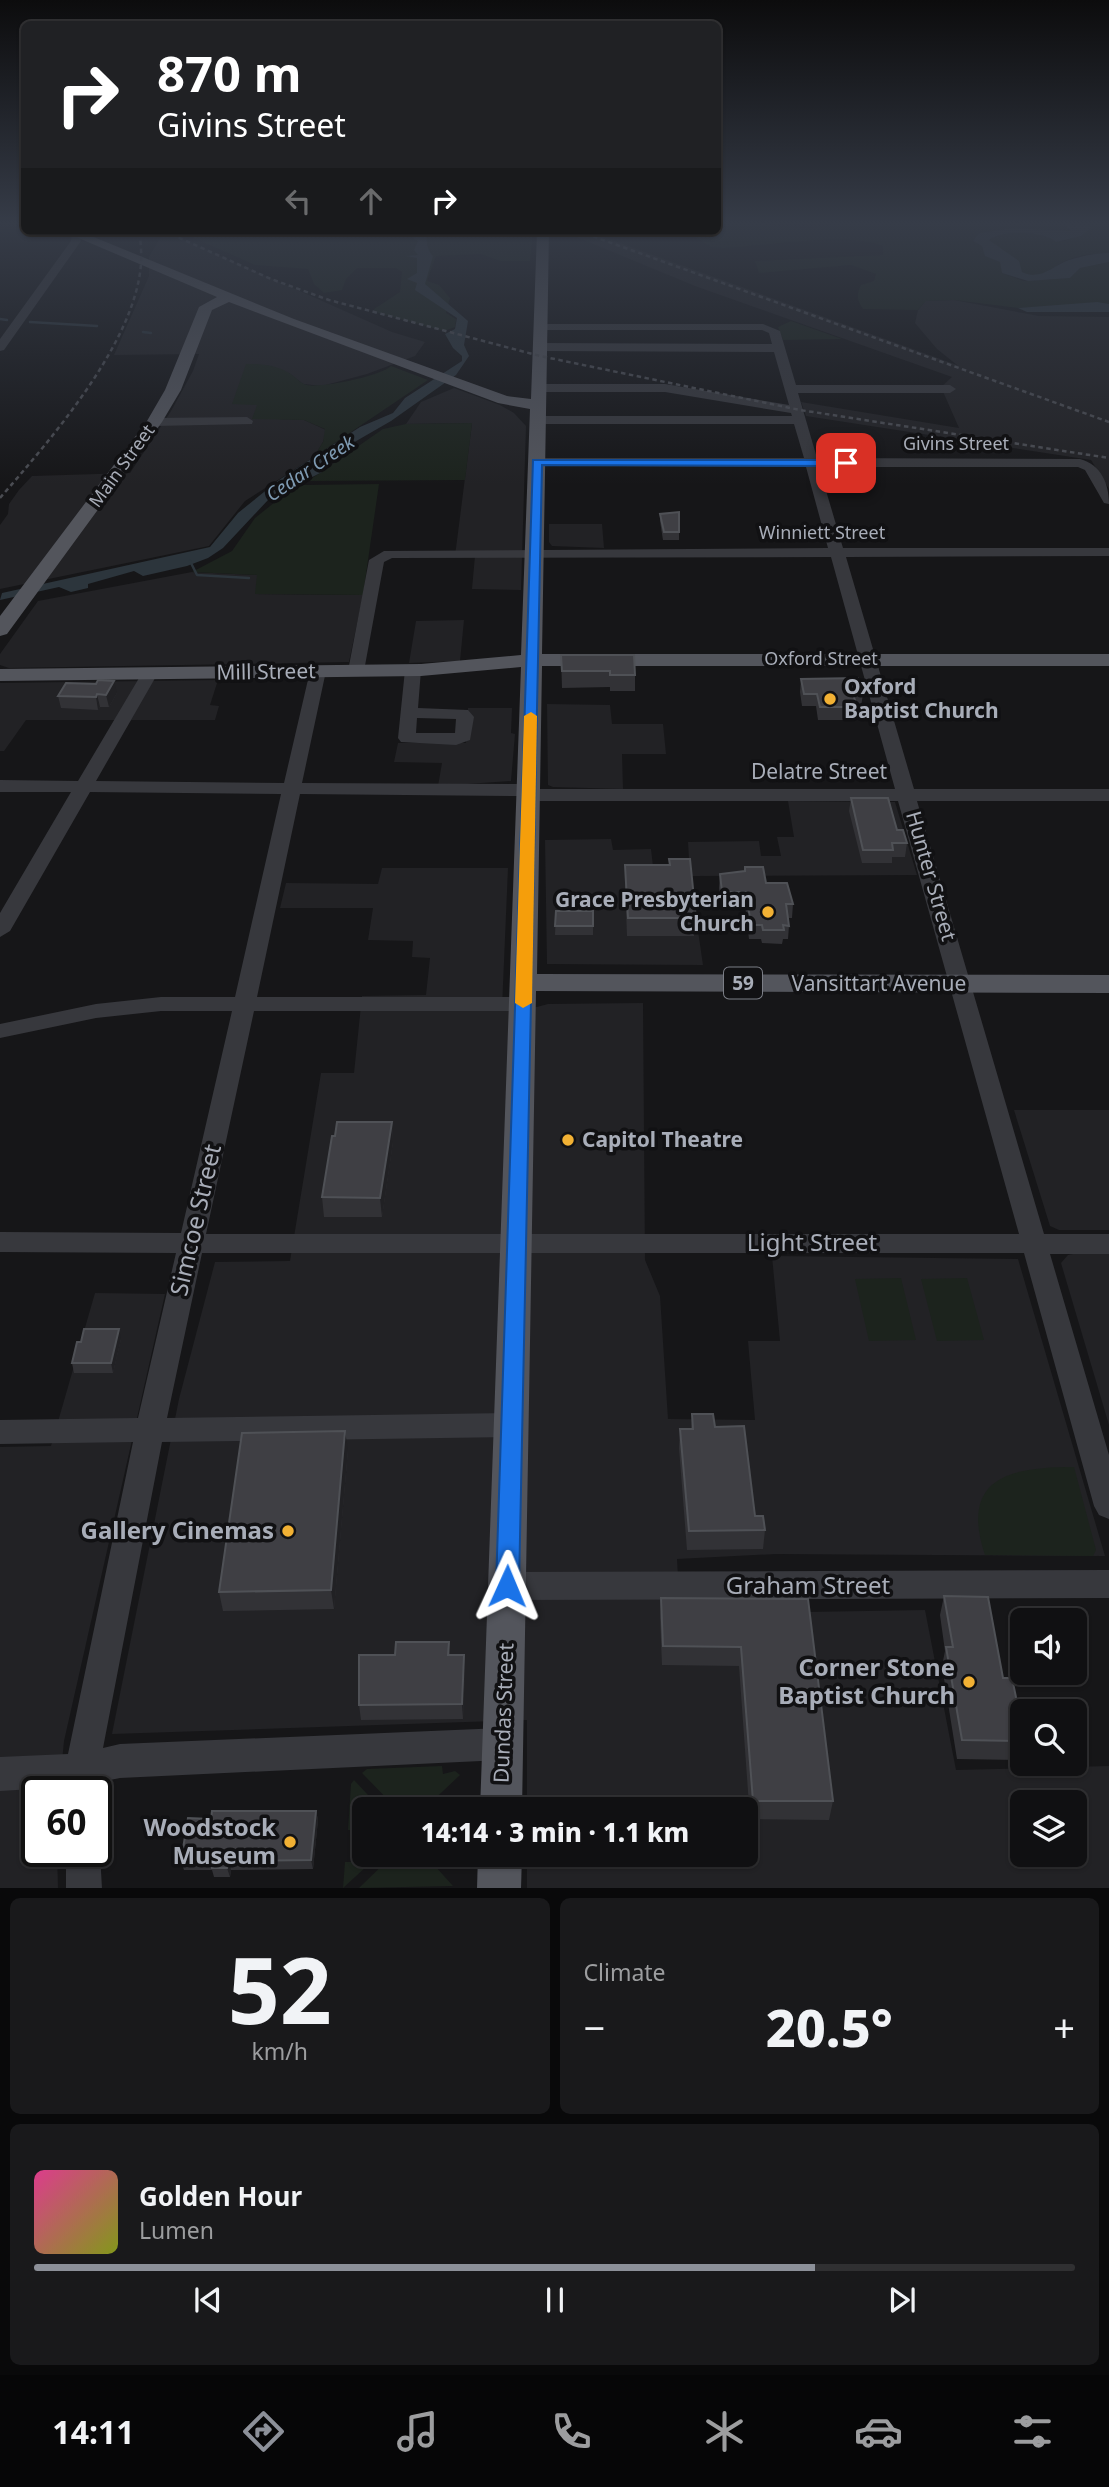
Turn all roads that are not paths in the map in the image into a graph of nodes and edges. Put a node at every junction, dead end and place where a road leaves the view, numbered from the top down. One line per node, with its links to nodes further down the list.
1 (27, 309): 6 (street)
2 (205, 309): 15 (main road, Main Street)
3 (258, 309): 11 (main road)
4 (541, 309): 5 (main road, Dundas Street)
5 (541, 327): 7 (main road, Dundas Street); 8 (street, Hunter Street)
6 (0, 347)
7 (540, 347): 8 (street); 12 (main road, Dundas Street)
8 (779, 348): 9 (street, Hunter Street)
9 (790, 389): 10 (street); 13 (street, Hunter Street)
10 (950, 389)
11 (493, 397): 12 (main road); 12 (main road)
12 (538, 404): 13 (street); 13 (street); 16 (main road, Dundas Street)
13 (797, 415): 17 (street, Hunter Street)
14 (247, 421): 15 (street)
15 (154, 422): 22 (main road, Main Street)
16 (537, 462): 17 (street, Givins Street); 19 (main road, Dundas Street)
17 (812, 463): 18 (street, Givins Street); 20 (street, Hunter Street)
18 (1109, 500)
19 (535, 552): 20 (street, Winniett Street); 24 (main road, Dundas Street); 28 (street, Winniett Street)
20 (839, 552): 21 (street, Winniett Street); 23 (street, Hunter Street)
21 (1109, 552)
22 (0, 631)
23 (869, 659): 24 (main road, Oxford Street); 25 (main road, Oxford Street); 36 (street, Hunter Street)
24 (532, 660): 26 (main road, Mill Street); 35 (main road, Dundas Street)
25 (1109, 660)
26 (413, 670): 28 (main road, Mill Street); 31 (street)
27 (318, 671): 28 (main road, Mill Street); 29 (main road, Mill Street); 34 (street, Simcoe Street)
28 (356, 671)
29 (150, 673): 30 (main road, Mill Street); 33 (street)
30 (0, 675)
31 (409, 713)
32 (0, 786): 33 (street, Delatre Street)
33 (83, 787): 34 (street, Delatre Street); 38 (street)
34 (295, 789): 35 (street, Delatre Street); 42 (street, Simcoe Street)
35 (528, 793): 36 (street, Delatre Street); 41 (main road, Dundas Street)
36 (908, 795): 37 (street, Delatre Street); 39 (street, Hunter Street)
37 (1109, 795)
38 (0, 932)
39 (963, 984): 40 (main road, Vansittart Avenue / 59); 41 (main road, Vansittart Avenue / 59); 46 (street, Hunter Street)
40 (1109, 984)
41 (524, 993): 42 (street); 47 (main road, Dundas Street)
42 (246, 1004): 43 (street); 45 (street, Simcoe Street)
43 (0, 1031)
44 (0, 1242): 45 (street, Light Street)
45 (191, 1243): 47 (street, Light Street); 50 (street, Simcoe Street)
46 (1034, 1243): 47 (street, Light Street); 48 (street, Light Street); 52 (street, Hunter Street)
47 (514, 1244): 49 (main road, Dundas Street)
48 (1109, 1244)
49 (511, 1425): 50 (street); 54 (main road, Dundas Street)
50 (150, 1429): 51 (street); 58 (street, Simcoe Street)
51 (0, 1432)
52 (1109, 1506)
53 (1109, 1584): 54 (street, Graham Street)
54 (507, 1586): 55 (main road, Dundas Street)
55 (502, 1744): 59 (street); 60 (main road, Dundas Street)
56 (0, 1774): 57 (street)
57 (23, 1776)
58 (83, 1776)
59 (89, 1776)
60 (501, 1797)
61 (83, 1867): 63 (street)
62 (500, 1867): 64 (main road)
63 (84, 1888)
64 (499, 1888)

